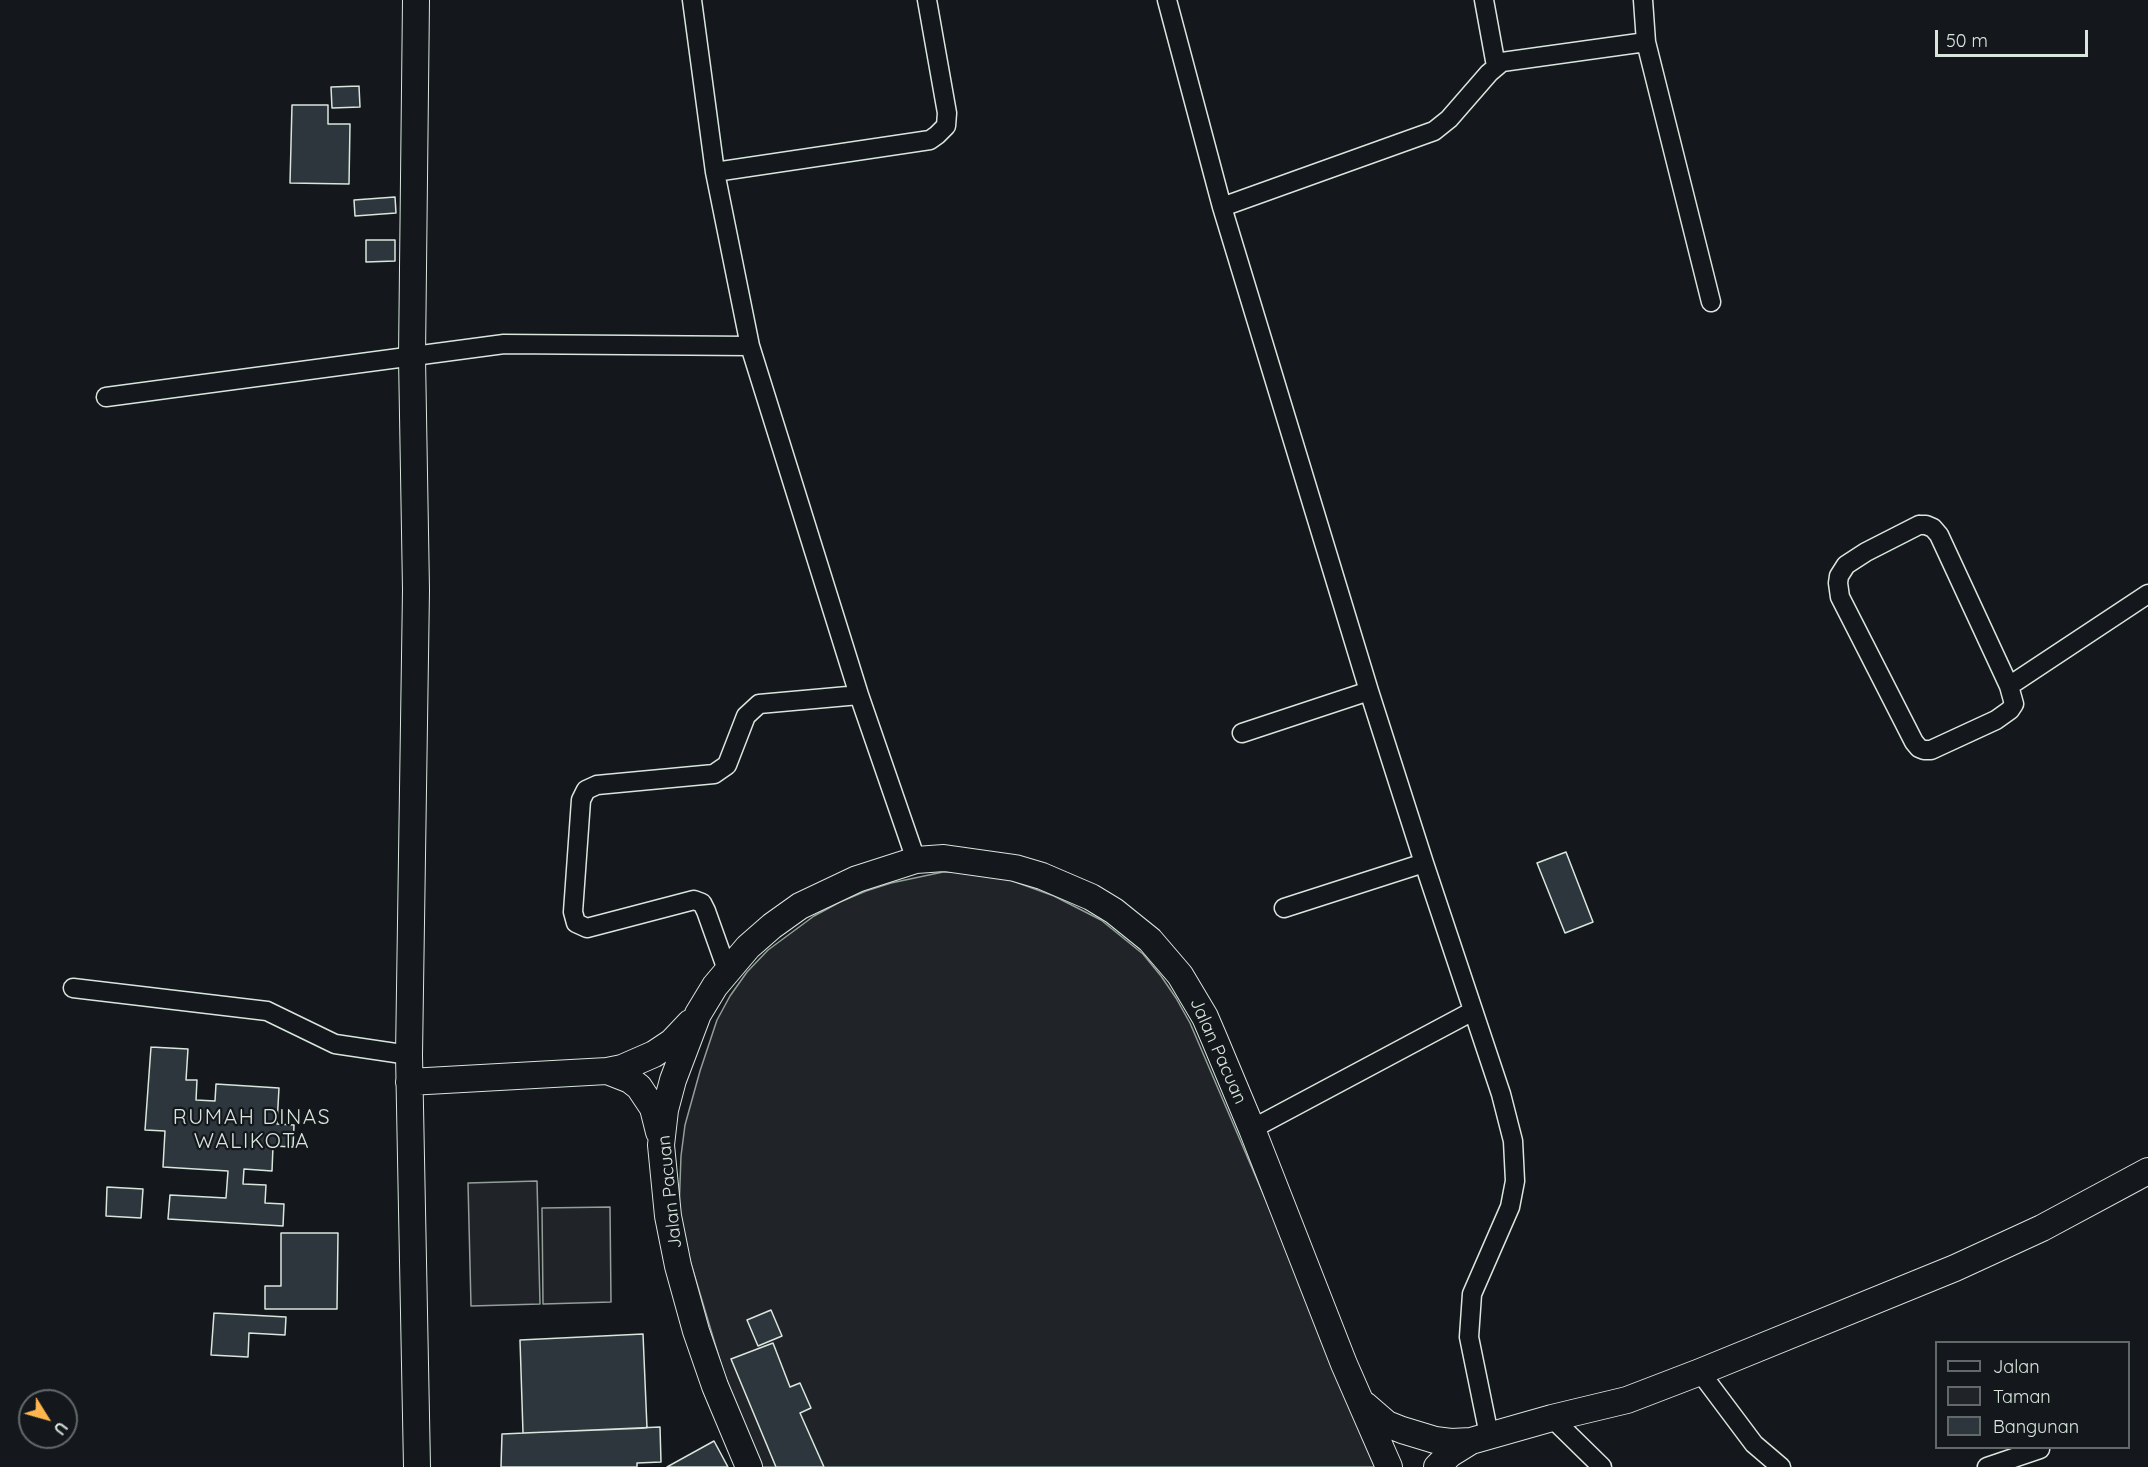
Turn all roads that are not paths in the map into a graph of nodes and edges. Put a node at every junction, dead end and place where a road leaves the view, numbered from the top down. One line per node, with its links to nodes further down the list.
1 (416, 0): 13 (street)
2 (692, 0): 9 (street)
3 (927, 0): 9 (street)
4 (1167, 0): 10 (street)
5 (1484, 0): 8 (street)
6 (1643, 0): 7 (street)
7 (1646, 42): 8 (street); 11 (street)
8 (1496, 66): 10 (street)
9 (715, 172): 12 (street)
10 (1222, 207): 17 (street)
11 (1711, 302)
12 (750, 346): 13 (street); 18 (street)
13 (412, 357): 14 (street); 27 (street)
14 (106, 397)
15 (2148, 594): 16 (street)
16 (2009, 686): 16 (street)
17 (1369, 691): 19 (street); 21 (street)
18 (859, 695): 20 (street); 23 (street)
19 (1242, 733)
20 (916, 861): 23 (street, Jalan Pacuan); 30 (street, Jalan Pacuan)
21 (1424, 863): 22 (street); 25 (street)
22 (1284, 908)
23 (727, 970): 26 (street, Jalan Pacuan)
24 (73, 988): 27 (street)
25 (1473, 1011): 30 (street); 36 (street)
26 (698, 1014): 28 (street); 31 (street, Jalan Pacuan)
27 (409, 1055): 29 (street)
28 (607, 1071): 29 (street); 31 (street)
29 (409, 1082): 38 (street)
30 (1252, 1129): 34 (street, Jalan Pacuan)
31 (661, 1144): 39 (street, Jalan Pacuan)
32 (2148, 1171): 33 (street)
33 (1700, 1372): 35 (street); 43 (street)
34 (1363, 1403): 36 (street); 40 (street, Jalan Pacuan)
35 (1552, 1418): 36 (street); 42 (street)
36 (1480, 1438): 41 (street)
37 (2040, 1449): 44 (street)
38 (417, 1467)
39 (749, 1467)
40 (1389, 1467)
41 (1437, 1467)
42 (1602, 1467)
43 (1781, 1467)
44 (1987, 1467)

